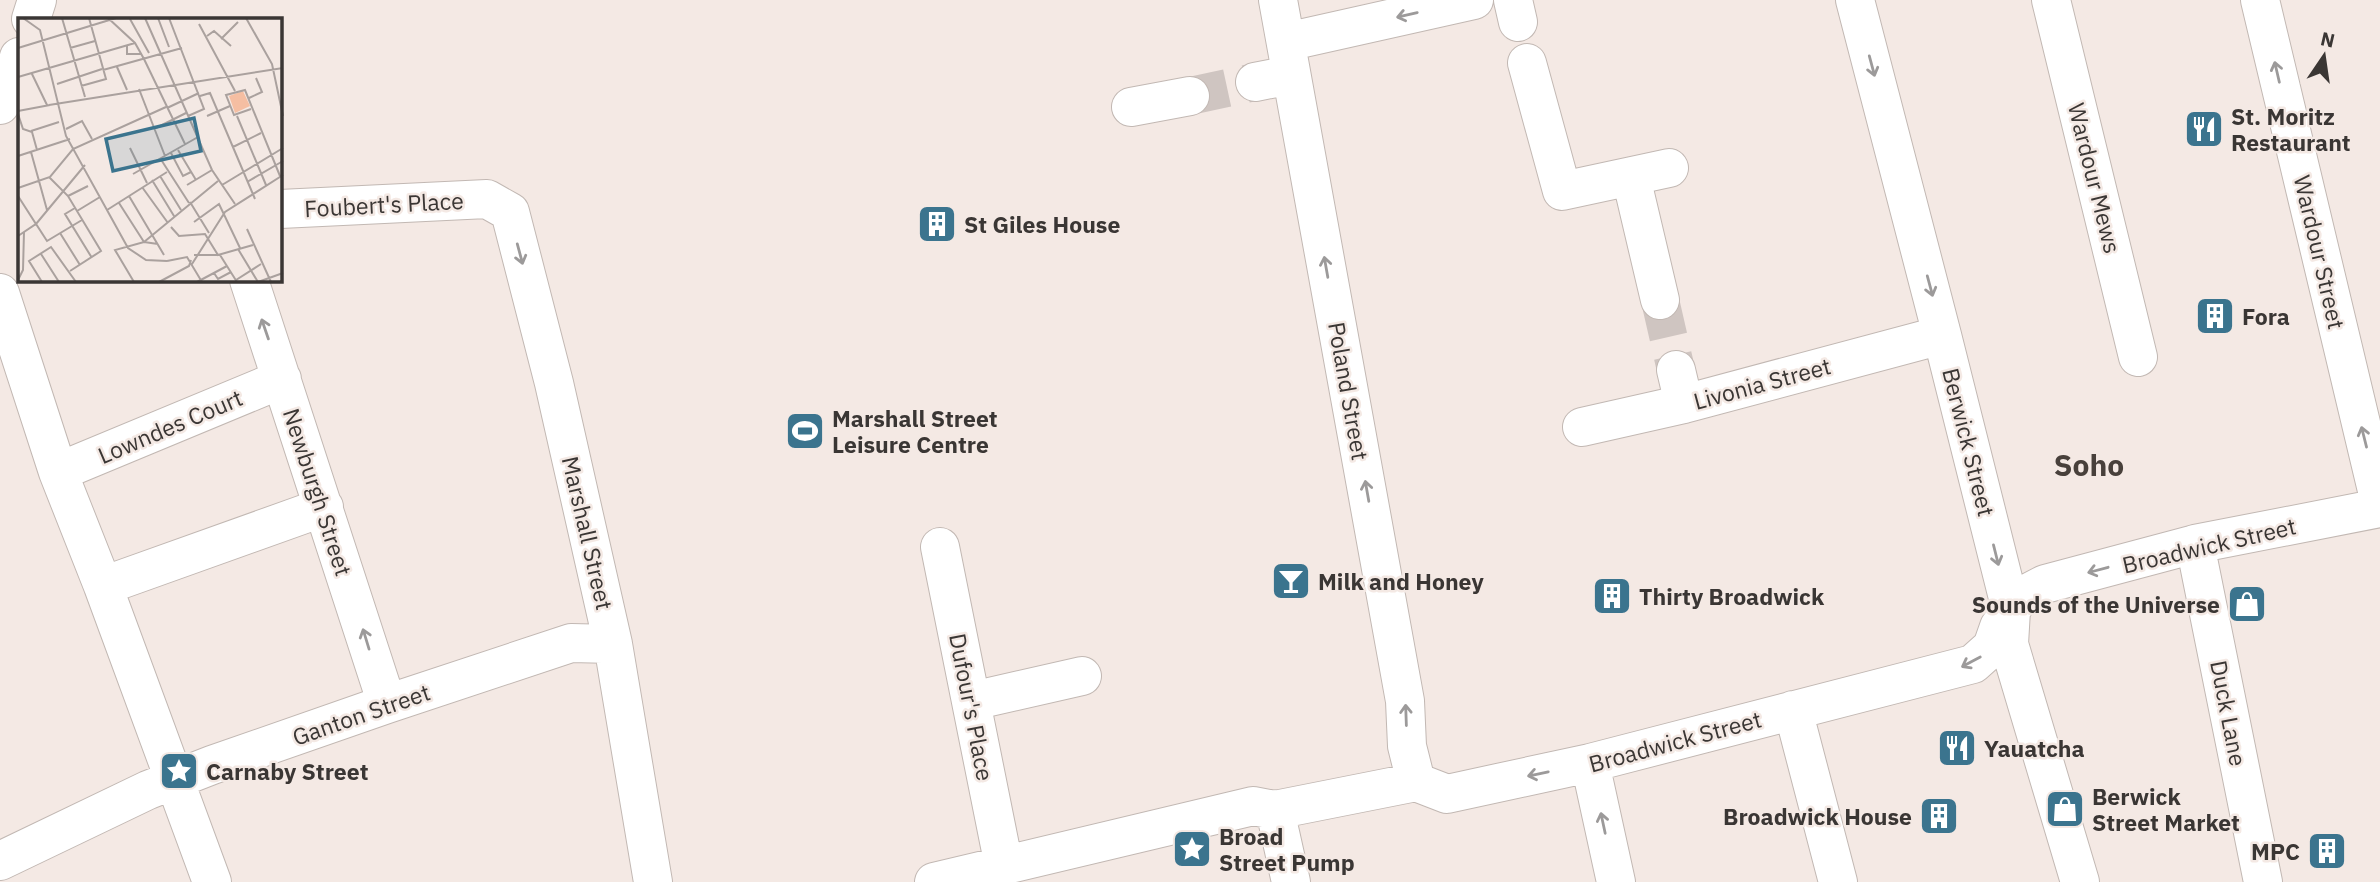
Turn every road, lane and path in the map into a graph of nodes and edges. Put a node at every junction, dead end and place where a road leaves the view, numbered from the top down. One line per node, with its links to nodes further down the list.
1 (37, 0): 7 (street)
2 (1278, 0): 10 (street, Poland Street)
3 (1474, 0): 10 (street, one-way to 10)
4 (1855, 0): 23 (street, Berwick Street, one-way to 23)
5 (2051, 0): 24 (street, Wardour Mews)
6 (2260, 0): 28 (street, Wardour Street, one-way to 6)
7 (31, 18)
8 (18, 60): 12 (street)
9 (1527, 63): 15 (street)
10 (1277, 66): 42 (street, Poland Street, one-way to 10)
11 (1190, 96): 13 (street)
12 (0, 105)
13 (1131, 107)
14 (1669, 168): 15 (street)
15 (1631, 177): 22 (street)
16 (487, 199): 17 (street, Foubert's Place); 35 (street, Marshall Street, one-way to 35)
17 (282, 209)
18 (18, 275): 19 (street)
19 (0, 282)
20 (249, 282): 25 (street, Newburgh Street, one-way to 20)
21 (0, 293): 27 (street)
22 (1660, 300)
23 (1942, 335): 26 (street, Livonia Street); 34 (street, Berwick Street, one-way to 34)
24 (2138, 357)
25 (282, 379): 27 (street, Lowndes Court); 29 (street, Newburgh Street)
26 (1582, 427)
27 (58, 472): 33 (street)
28 (2380, 503)
29 (324, 508): 33 (street); 38 (street, Newburgh Street, one-way to 29)
30 (2380, 508): 31 (street, Broadwick Street)
31 (2195, 544): 34 (street, Broadwick Street, one-way to 34); 53 (street, Duck Lane)
32 (940, 547): 37 (street, Dufour's Place)
33 (103, 586): 41 (street)
34 (2011, 610): 39 (street, Broadwick Street, one-way to 39); 52 (street, Berwick Street)
35 (613, 644): 38 (street, Ganton Street); 47 (street, Marshall Street)
36 (1082, 676): 37 (street)
37 (972, 701): 45 (street, Dufour's Place)
38 (387, 704): 41 (street, Ganton Street)
39 (1793, 710): 40 (street, Broadwick Street); 51 (street)
40 (1590, 763): 42 (street, Broadwick Street, one-way to 42); 50 (street, one-way to 40)
41 (173, 779): 44 (street, Ganton Street); 46 (street)
42 (1416, 782): 43 (street)
43 (1275, 810): 45 (street); 49 (street)
44 (0, 860)
45 (1004, 866): 48 (street)
46 (212, 882)
47 (653, 882)
48 (934, 882)
49 (1291, 882)
50 (1616, 882)
51 (1838, 882)
52 (2080, 882)
53 (2263, 882)

